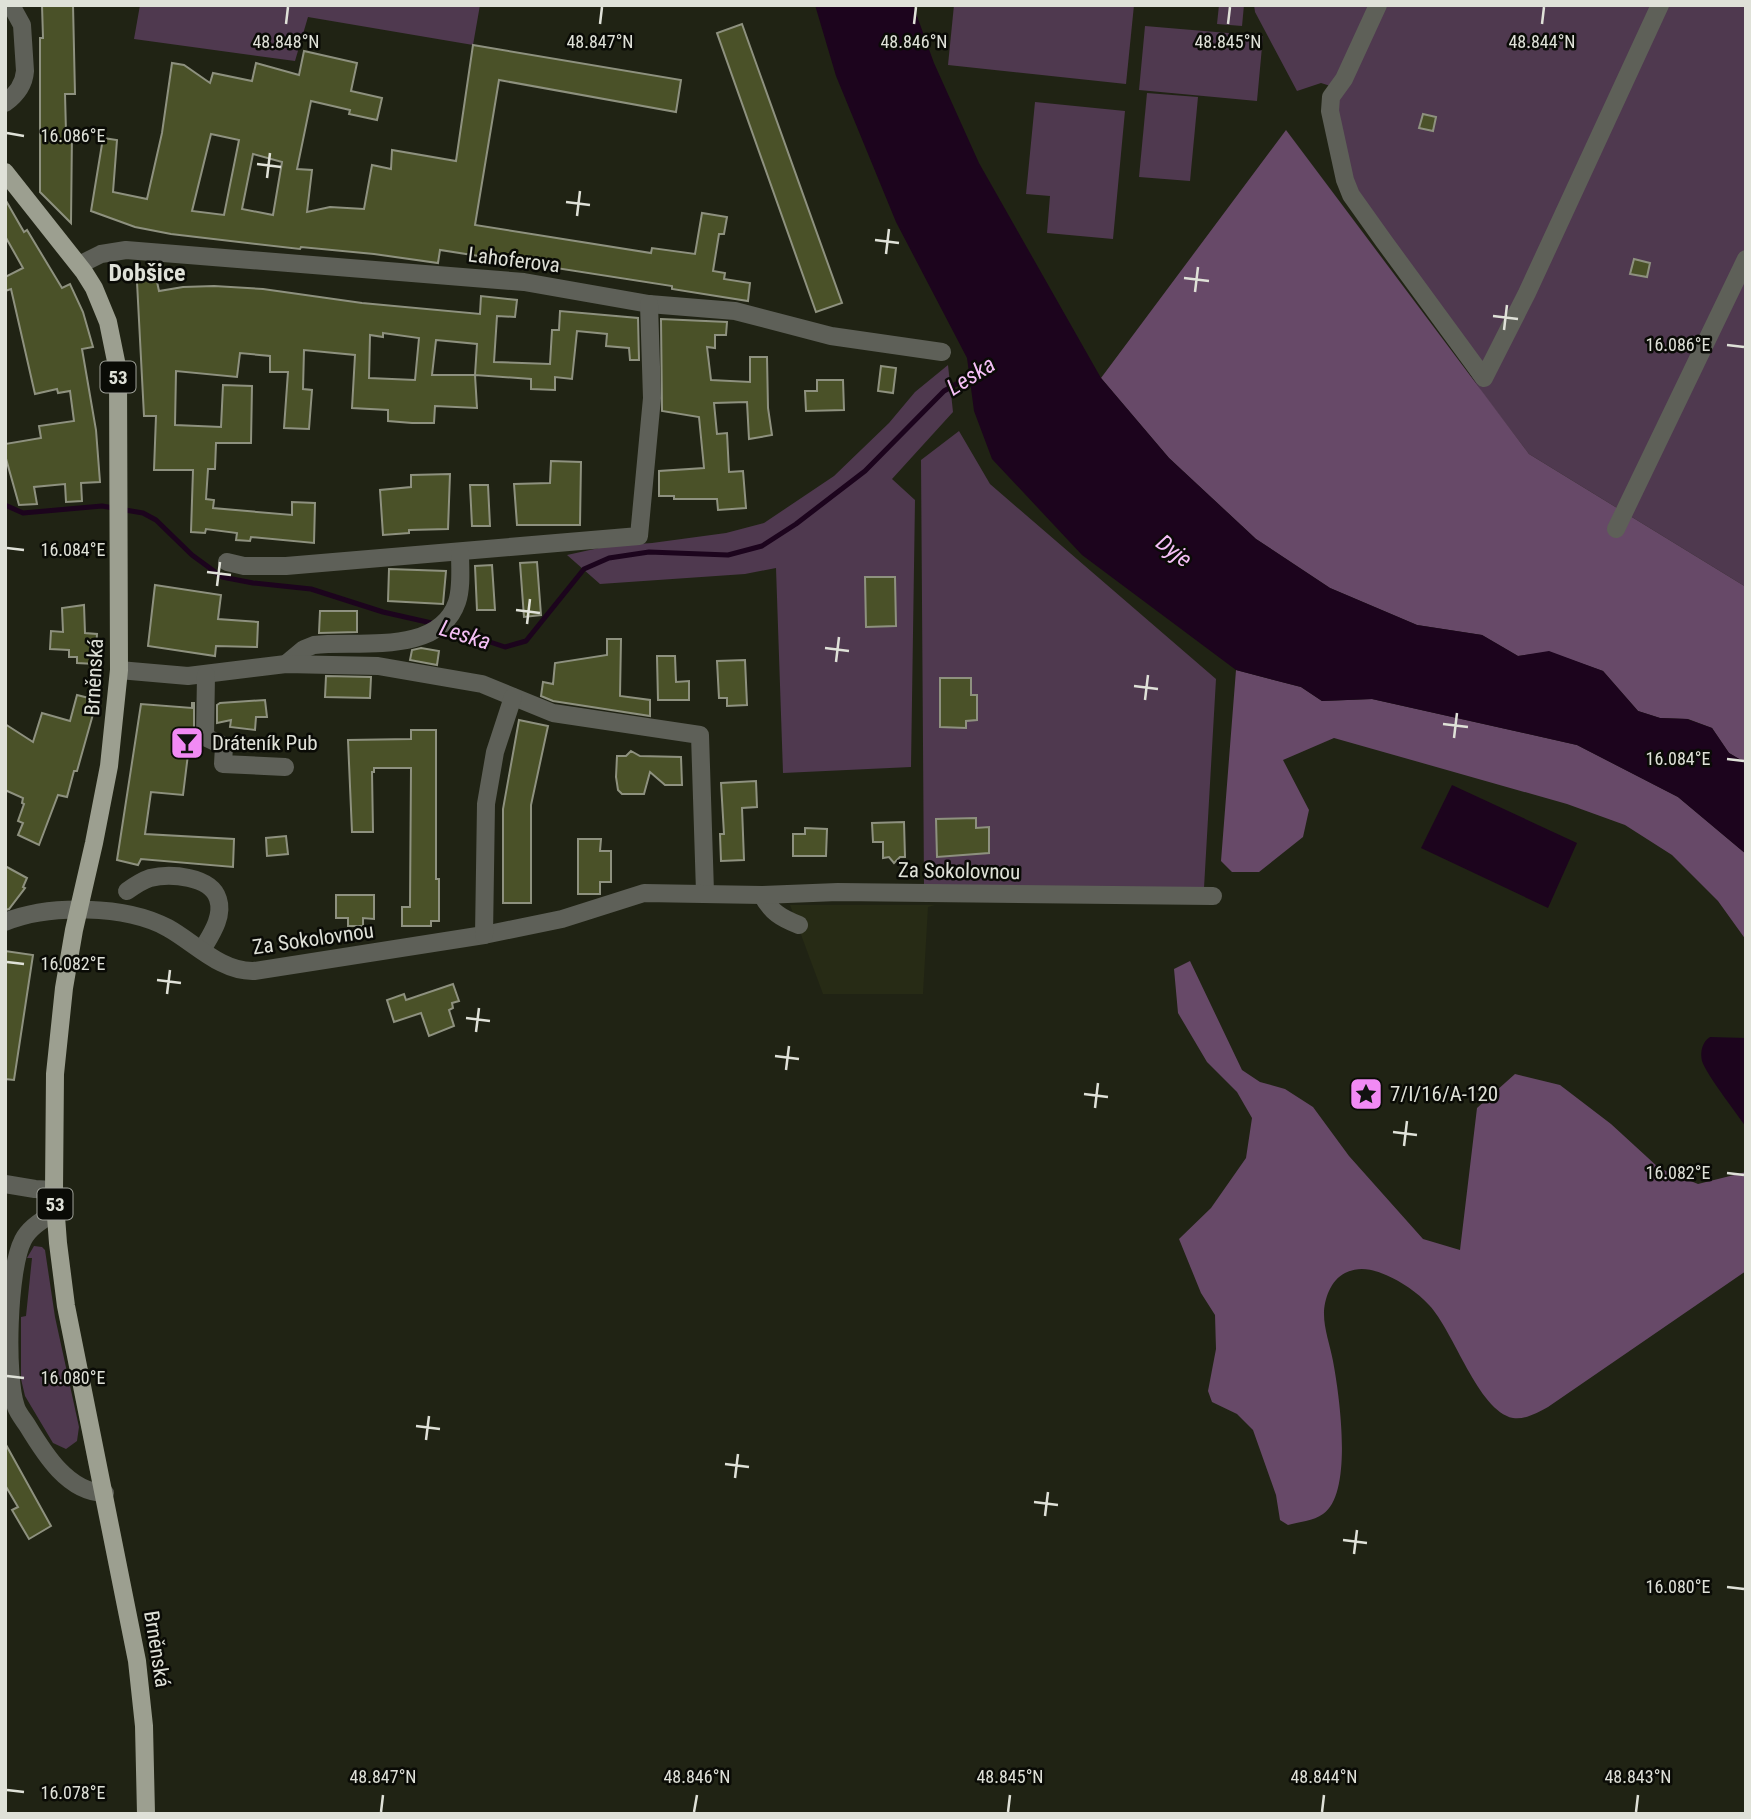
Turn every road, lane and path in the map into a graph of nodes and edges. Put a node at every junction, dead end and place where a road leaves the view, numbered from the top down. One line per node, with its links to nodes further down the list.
1 (11, 5): 4 (street)
2 (1378, 5): 3 (street)
3 (1660, 5)
4 (5, 103)
5 (5, 172): 7 (main road, Brněnská / 53)
6 (1746, 259): 10 (street)
7 (79, 265): 8 (street, Lahoferova); 14 (main road, Brněnská / 53)
8 (649, 304): 9 (street, Lahoferova); 11 (street)
9 (942, 352)
10 (1616, 529)
11 (460, 552): 12 (street); 13 (street)
12 (227, 562)
13 (286, 664): 15 (street); 16 (street)
14 (119, 670): 15 (street); 22 (main road, Brněnská / 53)
15 (206, 675): 17 (street)
16 (513, 697): 19 (street); 25 (street)
17 (285, 767)
18 (127, 891): 26 (street)
19 (705, 892): 20 (street, Za Sokolovnou); 25 (street, Za Sokolovnou)
20 (762, 895): 21 (street, Za Sokolovnou); 24 (street)
21 (1213, 896)
22 (78, 911): 23 (street, Za Sokolovnou); 26 (street, Za Sokolovnou); 28 (main road, Brněnská / 53)
23 (5, 922)
24 (799, 925)
25 (484, 935): 26 (street, Za Sokolovnou)
26 (202, 950)
27 (5, 1184): 28 (street)
28 (54, 1190): 29 (main road, Brněnská / 53)
29 (55, 1213): 30 (street); 31 (main road, Brněnská / 53)
30 (10, 1409): 31 (street)
31 (105, 1493): 32 (main road, Brněnská / 53)
32 (146, 1814)

